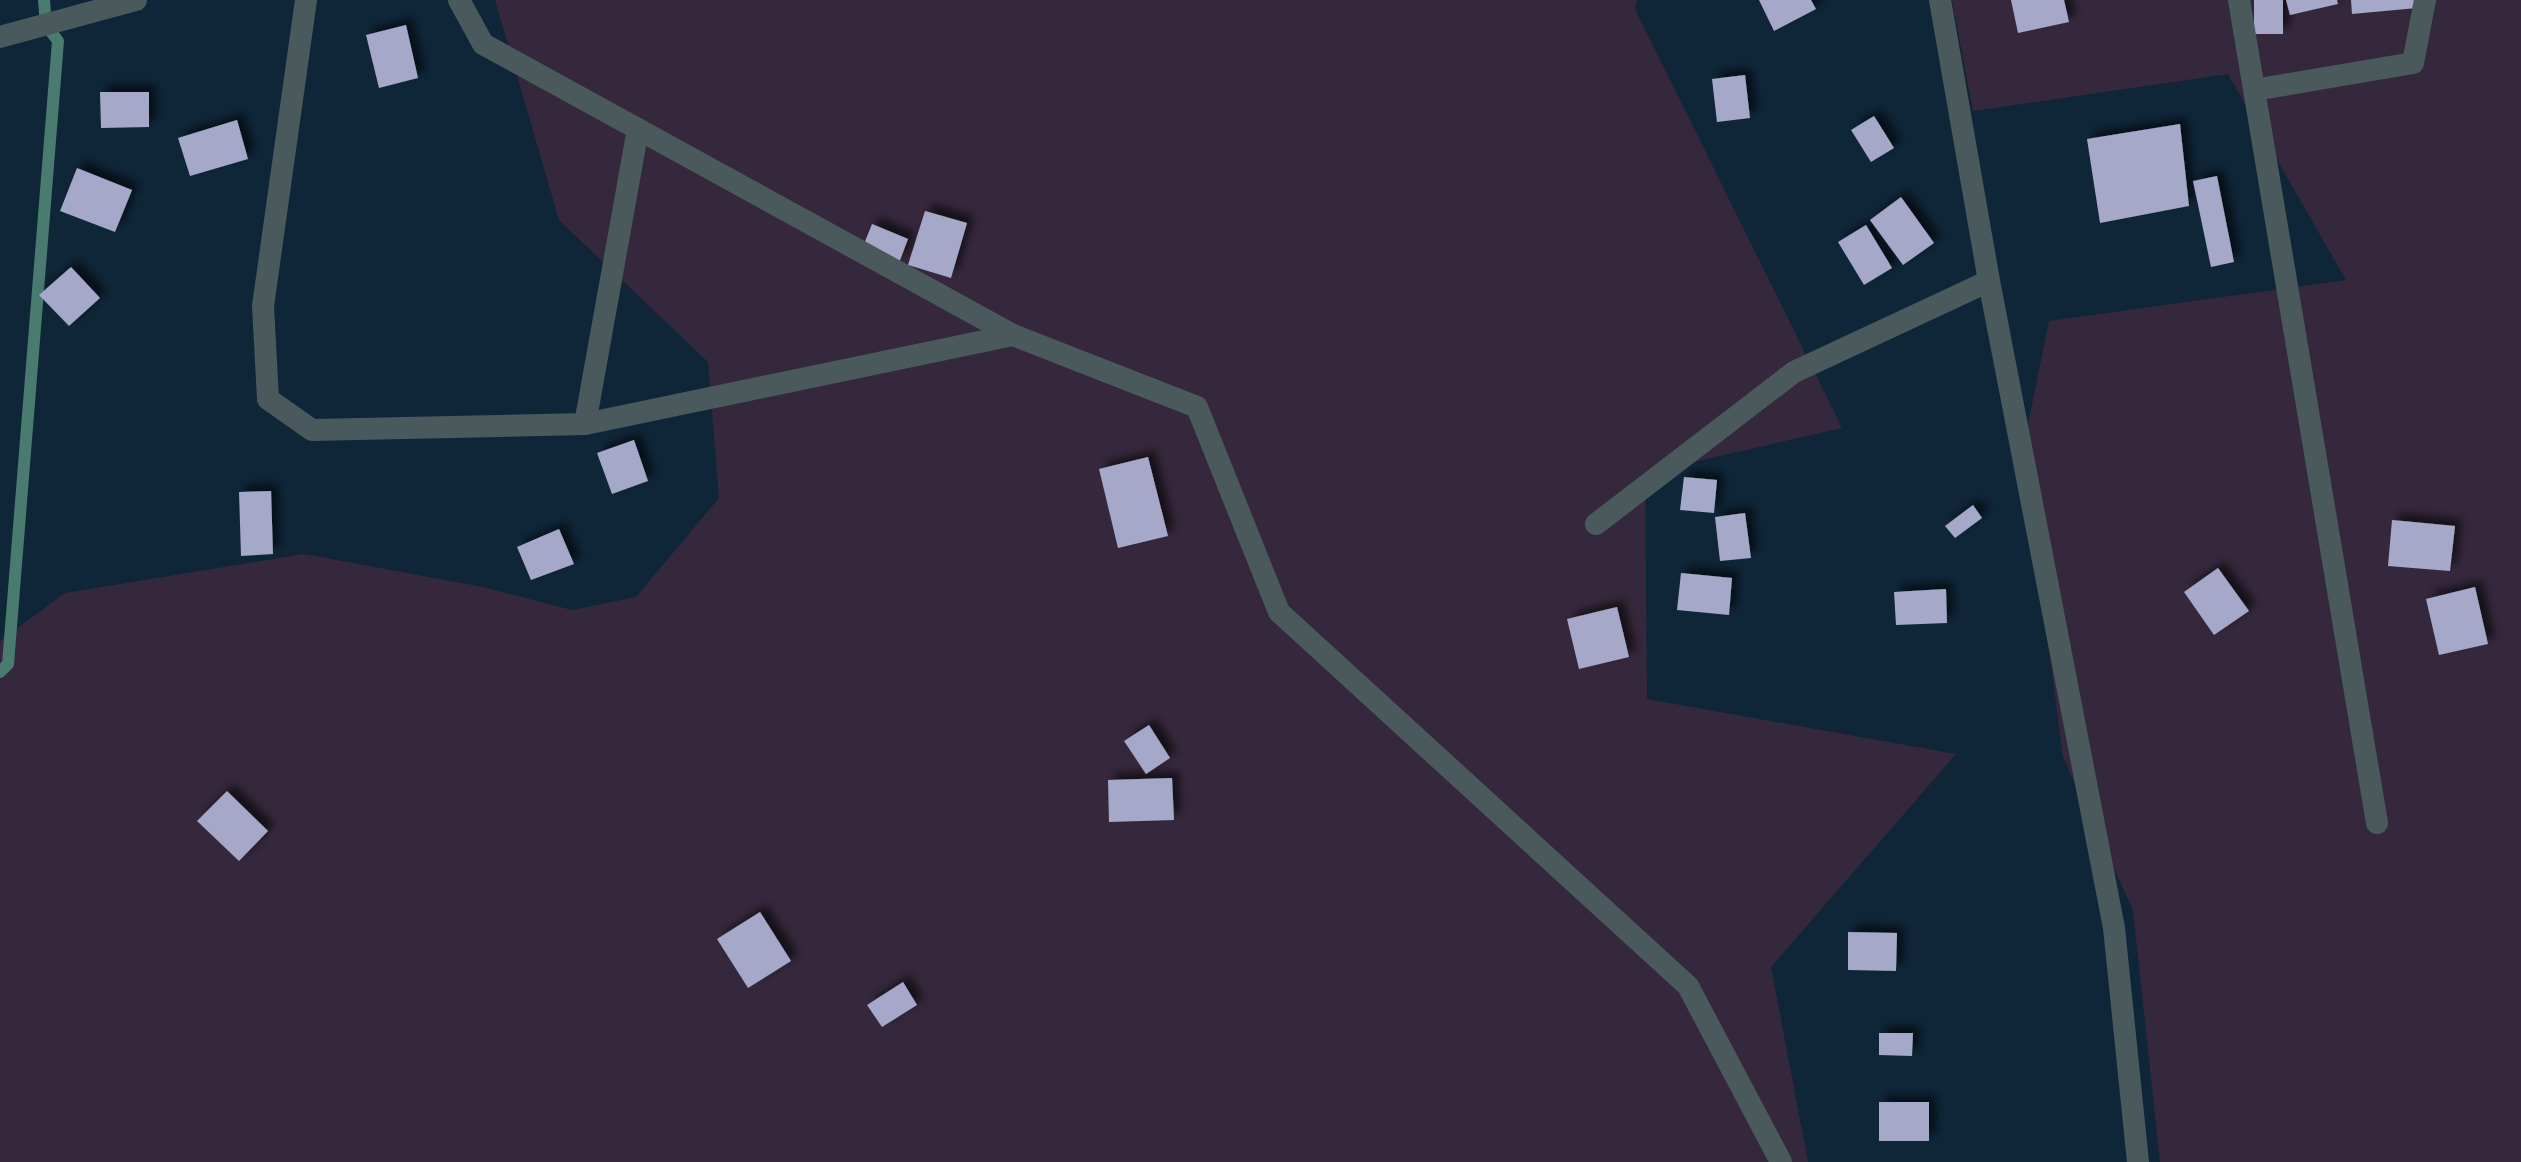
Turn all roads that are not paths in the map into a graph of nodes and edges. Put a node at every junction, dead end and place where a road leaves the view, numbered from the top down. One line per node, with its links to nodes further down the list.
1 (136, 0): 7 (street)
2 (306, 0): 12 (street)
3 (459, 0): 9 (street)
4 (1940, 0): 10 (street)
5 (2239, 0): 8 (street)
6 (2425, 0): 8 (street)
7 (0, 37)
8 (2254, 90): 14 (street)
9 (638, 129): 11 (street); 12 (street)
10 (1989, 281): 13 (street); 16 (street)
11 (1013, 335): 12 (street); 15 (street)
12 (585, 424)
13 (1596, 524)
14 (2377, 823)
15 (1781, 1162)
16 (2138, 1162)

